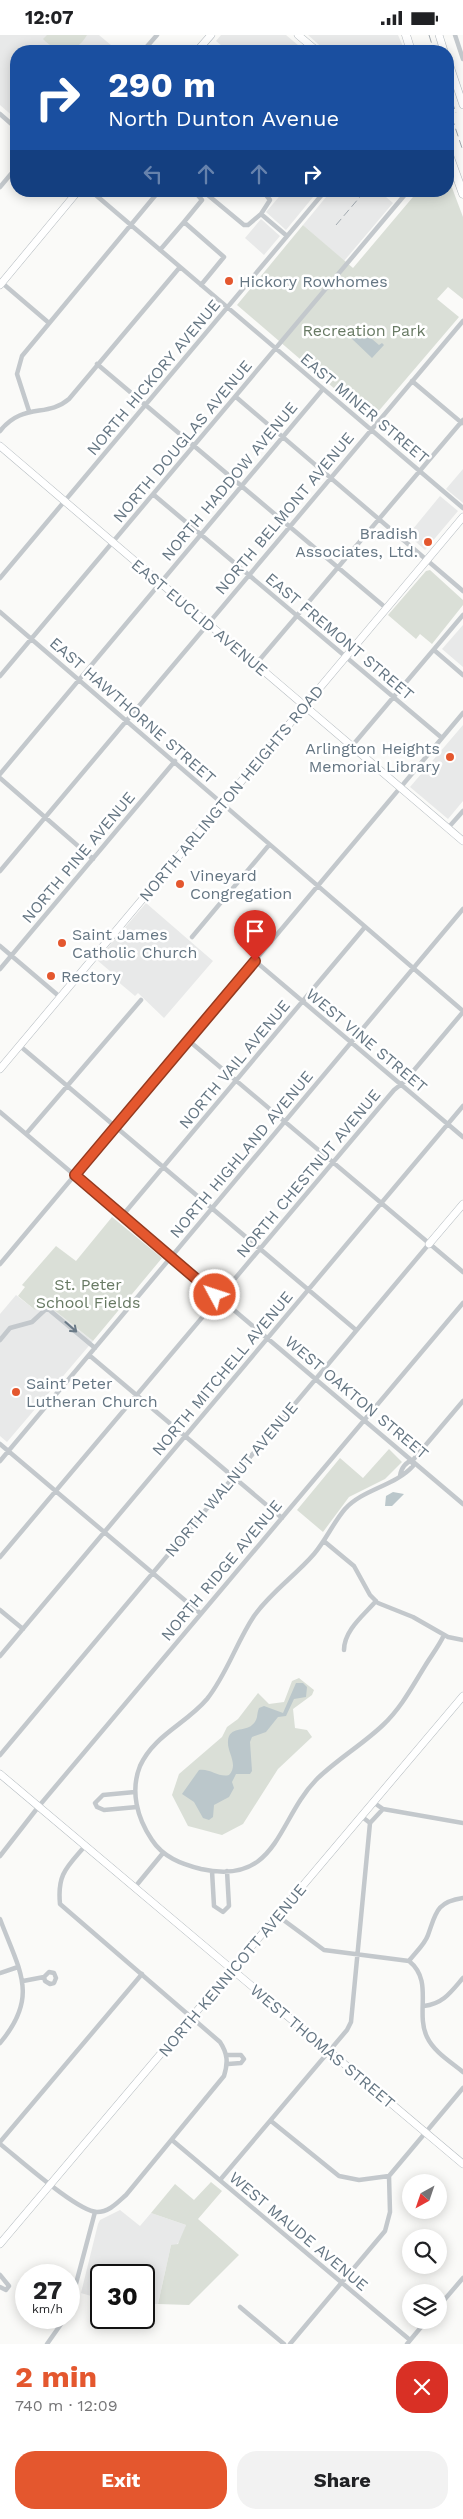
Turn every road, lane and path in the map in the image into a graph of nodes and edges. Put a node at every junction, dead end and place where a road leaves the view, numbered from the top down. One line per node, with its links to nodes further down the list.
1 (157, 35): 5 (street)
2 (211, 35): 6 (street)
3 (298, 35): 7 (street)
4 (455, 35): 8 (street)
5 (148, 45)
6 (202, 45)
7 (309, 45)
8 (463, 59)
9 (454, 78): 10 (street)
10 (463, 105)
11 (0, 114): 12 (street)
12 (10, 123)
13 (454, 174): 16 (main road)
14 (10, 175): 15 (street)
15 (0, 187)
16 (463, 194)
17 (73, 197): 31 (street)
18 (98, 197): 27 (street, EAST MINER STREET)
19 (154, 197): 27 (street)
20 (199, 197): 26 (street)
21 (209, 197): 25 (street)
22 (268, 197): 25 (street)
23 (320, 197): 28 (street, NORTH HICKORY AVENUE)
24 (403, 197): 36 (street, NORTH DOUGLAS AVENUE)
25 (261, 214): 28 (street)
26 (184, 222): 29 (street); 32 (street)
27 (131, 225): 29 (street, EAST MINER STREET); 35 (street)
28 (287, 236): 33 (street, NORTH HICKORY AVENUE)
29 (160, 250): 30 (street, EAST MINER STREET)
30 (180, 267): 32 (street, EAST MINER STREET); 37 (street)
31 (1, 283): 35 (street)
32 (201, 285): 33 (street, EAST MINER STREET)
33 (227, 308): 36 (street, EAST MINER STREET); 41 (street, NORTH HICKORY AVENUE)
34 (463, 321): 38 (street, NORTH BELMONT AVENUE)
35 (49, 323): 42 (street)
36 (276, 349): 39 (street, EAST MINER STREET); 40 (street, NORTH DOUGLAS AVENUE)
37 (97, 364): 41 (street); 42 (street)
38 (412, 381): 43 (street); 44 (street, NORTH BELMONT AVENUE)
39 (323, 389): 44 (street, EAST MINER STREET); 46 (street, NORTH HADDOW AVENUE)
40 (236, 397): 46 (street); 48 (street, NORTH DOUGLAS AVENUE)
41 (145, 404): 48 (street); 53 (street, NORTH HICKORY AVENUE)
42 (29, 411): 45 (street)
43 (462, 422): 49 (street)
44 (371, 430): 49 (street, EAST MINER STREET); 50 (street, NORTH BELMONT AVENUE)
45 (0, 431)
46 (283, 437): 50 (street); 51 (street, NORTH HADDOW AVENUE)
47 (0, 446): 53 (street, EAST EUCLID AVENUE)
48 (195, 446): 51 (street); 52 (street, NORTH DOUGLAS AVENUE)
49 (419, 471): 54 (street, EAST MINER STREET); 56 (street)
50 (331, 478): 56 (street); 57 (street, NORTH BELMONT AVENUE)
51 (242, 486): 57 (street); 58 (street, NORTH HADDOW AVENUE)
52 (154, 495): 58 (street, EAST FREMONT STREET); 59 (street, NORTH DOUGLAS AVENUE)
53 (64, 501): 59 (street, EAST EUCLID AVENUE); 63 (street, NORTH HICKORY AVENUE)
54 (463, 509)
55 (463, 517): 60 (street, NORTH ARLINGTON HEIGHTS ROAD)
56 (378, 519): 60 (street); 61 (street)
57 (290, 527): 61 (street); 62 (street, NORTH BELMONT AVENUE)
58 (200, 534): 62 (street, EAST FREMONT STREET); 64 (street, NORTH HADDOW AVENUE)
59 (113, 543): 64 (street, EAST EUCLID AVENUE); 71 (street, NORTH DOUGLAS AVENUE)
60 (427, 560): 65 (street); 66 (street, NORTH ARLINGTON HEIGHTS ROAD)
61 (338, 567): 66 (street); 69 (street)
62 (248, 575): 69 (street, EAST FREMONT STREET); 70 (street, NORTH BELMONT AVENUE)
63 (0, 578)
64 (160, 583): 70 (street, EAST EUCLID AVENUE); 77 (street, NORTH HADDOW AVENUE)
65 (463, 591)
66 (386, 608): 73 (street, NORTH ARLINGTON HEIGHTS ROAD)
67 (0, 612): 71 (street, EAST HAWTHORNE STREET)
68 (463, 615): 72 (street)
69 (296, 616): 73 (street, EAST FREMONT STREET); 74 (street)
70 (208, 623): 74 (street, EAST EUCLID AVENUE); 81 (street, NORTH BELMONT AVENUE)
71 (32, 639): 76 (street, NORTH DOUGLAS AVENUE); 77 (street, EAST HAWTHORNE STREET)
72 (434, 650): 75 (street); 78 (street)
73 (345, 657): 78 (street, EAST FREMONT STREET); 79 (street, NORTH ARLINGTON HEIGHTS ROAD)
74 (256, 664): 79 (street, EAST EUCLID AVENUE)
75 (463, 675)
76 (0, 676)
77 (79, 680): 81 (street, EAST HAWTHORNE STREET); 85 (street, NORTH HADDOW AVENUE)
78 (393, 697): 82 (street, EAST FREMONT STREET); 83 (street)
79 (304, 705): 83 (street, EAST EUCLID AVENUE); 88 (street, NORTH ARLINGTON HEIGHTS ROAD)
80 (463, 713): 82 (street)
81 (128, 721): 84 (street, EAST HAWTHORNE STREET); 90 (street, NORTH BELMONT AVENUE)
82 (442, 738): 87 (street)
83 (352, 746): 87 (street, EAST EUCLID AVENUE)
84 (175, 761): 88 (street, EAST HAWTHORNE STREET); 94 (street, NORTH PINE AVENUE)
85 (0, 774)
86 (0, 778): 90 (street)
87 (400, 788): 91 (street, EAST EUCLID AVENUE); 96 (street)
88 (222, 804): 93 (street, EAST HAWTHORNE STREET); 105 (street, NORTH ARLINGTON HEIGHTS ROAD)
89 (463, 811): 91 (street)
90 (46, 817): 94 (street); 95 (street, NORTH BELMONT AVENUE)
91 (448, 828): 92 (street, EAST EUCLID AVENUE)
92 (463, 841)
93 (269, 845): 96 (street, EAST HAWTHORNE STREET); 99 (street)
94 (93, 859): 101 (street, NORTH PINE AVENUE)
95 (0, 871)
96 (317, 887): 98 (street, EAST HAWTHORNE STREET); 102 (street)
97 (463, 909): 103 (street, NORTH HIGHLAND AVENUE)
98 (365, 927): 103 (street, EAST HAWTHORNE STREET); 107 (street, NORTH VAIL AVENUE)
99 (192, 937)
100 (0, 946): 101 (street)
101 (12, 956): 104 (street, NORTH PINE AVENUE); 105 (street)
102 (255, 961): 107 (street, WEST VINE STREET); 109 (street)
103 (414, 968): 108 (street, EAST HAWTHORNE STREET); 110 (street, NORTH HIGHLAND AVENUE)
104 (0, 969)
105 (60, 997): 111 (street, NORTH ARLINGTON HEIGHTS ROAD)
106 (141, 1000): 115 (street)
107 (303, 1002): 110 (street, WEST VINE STREET); 113 (street, NORTH VAIL AVENUE)
108 (463, 1011): 114 (street, NORTH CHESTNUT AVENUE)
109 (188, 1040): 113 (street); 120 (street)
110 (351, 1043): 114 (street, WEST VINE STREET); 118 (street, NORTH HIGHLAND AVENUE)
111 (20, 1046): 112 (street, NORTH ARLINGTON HEIGHTS ROAD); 115 (street)
112 (0, 1069)
113 (236, 1081): 118 (street); 124 (street, NORTH VAIL AVENUE)
114 (400, 1085): 119 (street, WEST VINE STREET); 123 (street, NORTH CHESTNUT AVENUE)
115 (67, 1086): 120 (street); 121 (street)
116 (463, 1106): 119 (street, NORTH MITCHELL AVENUE)
117 (0, 1112): 121 (street, WEST OAKTON STREET)
118 (285, 1122): 123 (street); 128 (street, NORTH HIGHLAND AVENUE)
119 (448, 1125): 122 (street, WEST VINE STREET); 126 (street, NORTH MITCHELL AVENUE)
120 (115, 1127): 124 (street); 125 (street)
121 (26, 1134): 125 (street, WEST OAKTON STREET)
122 (463, 1137)
123 (333, 1163): 126 (street); 131 (street, NORTH CHESTNUT AVENUE)
124 (163, 1168): 128 (street); 129 (street, NORTH VAIL AVENUE)
125 (75, 1175): 129 (street, WEST OAKTON STREET); 133 (street)
126 (381, 1203): 130 (street); 135 (street, NORTH MITCHELL AVENUE)
127 (463, 1204): 130 (street, NORTH WALNUT AVENUE)
128 (212, 1209): 131 (street); 132 (street, NORTH HIGHLAND AVENUE)
129 (122, 1217): 132 (street, WEST OAKTON STREET)
130 (430, 1244): 134 (street); 138 (street, NORTH WALNUT AVENUE)
131 (260, 1249): 135 (street); 136 (street, NORTH CHESTNUT AVENUE)
132 (170, 1258): 136 (street, WEST OAKTON STREET); 141 (street, NORTH HIGHLAND AVENUE)
133 (0, 1264)
134 (463, 1272)
135 (308, 1289): 138 (street); 139 (street, NORTH MITCHELL AVENUE)
136 (219, 1299): 139 (street, WEST OAKTON STREET); 144 (street, NORTH CHESTNUT AVENUE)
137 (463, 1303): 146 (street, NORTH RIDGE AVENUE)
138 (356, 1330): 143 (street, NORTH WALNUT AVENUE)
139 (267, 1338): 143 (street, WEST OAKTON STREET); 147 (street, NORTH MITCHELL AVENUE)
140 (0, 1340): 141 (street, one-way to 141)
141 (95, 1348): 142 (street, NORTH HIGHLAND AVENUE)
142 (89, 1355): 144 (street); 149 (street, NORTH HIGHLAND AVENUE)
143 (316, 1379): 146 (street, WEST OAKTON STREET); 152 (street, NORTH WALNUT AVENUE)
144 (138, 1396): 147 (street); 153 (street, NORTH CHESTNUT AVENUE)
145 (463, 1401): 150 (street)
146 (365, 1420): 150 (street, WEST OAKTON STREET); 155 (street, NORTH RIDGE AVENUE)
147 (185, 1436): 152 (street); 156 (street, NORTH MITCHELL AVENUE)
148 (0, 1444): 149 (street)
149 (8, 1451): 151 (street, NORTH HIGHLAND AVENUE); 153 (street)
150 (413, 1460): 154 (street, WEST OAKTON STREET); 157 (street)
151 (0, 1461)
152 (233, 1476): 155 (street); 159 (street, NORTH WALNUT AVENUE)
153 (57, 1491): 156 (street); 158 (street, NORTH CHESTNUT AVENUE)
154 (462, 1501)
155 (282, 1517): 162 (street, NORTH RIDGE AVENUE)
156 (104, 1532): 159 (street); 163 (street, NORTH MITCHELL AVENUE)
157 (325, 1542): 160 (street); 171 (street)
158 (0, 1557)
159 (152, 1573): 162 (street); 169 (street, NORTH WALNUT AVENUE)
160 (376, 1601): 164 (street); 166 (street)
161 (0, 1610): 163 (street)
162 (200, 1613): 173 (street, NORTH RIDGE AVENUE)
163 (23, 1629): 167 (street, NORTH MITCHELL AVENUE)
164 (444, 1635): 165 (street); 183 (street)
165 (463, 1640)
166 (344, 1650)
167 (0, 1656)
168 (463, 1696): 172 (street, NORTH KENNICOTT AVENUE)
169 (0, 1755)
170 (0, 1774): 173 (street, WEST THOMAS STREET)
171 (135, 1792): 174 (street); 174 (street)
172 (373, 1802): 175 (street); 176 (street, NORTH KENNICOTT AVENUE)
173 (39, 1806): 179 (street, WEST THOMAS STREET); 180 (street, NORTH RIDGE AVENUE)
174 (137, 1807): 181 (street)
175 (383, 1809): 177 (street); 178 (street)
176 (361, 1816): 177 (street); 186 (street, NORTH KENNICOTT AVENUE)
177 (370, 1823): 188 (street)
178 (463, 1823)
179 (86, 1846): 184 (street, WEST THOMAS STREET); 193 (street)
180 (1, 1853)
181 (163, 1853): 182 (street); 184 (street)
182 (212, 1871): 183 (street); 183 (street)
183 (227, 1871)
184 (135, 1887): 191 (street, WEST THOMAS STREET)
185 (463, 1898): 189 (street)
186 (278, 1916): 188 (street); 191 (street, NORTH KENNICOTT AVENUE)
187 (0, 1919): 190 (street)
188 (358, 1955): 189 (street); 200 (street)
189 (409, 1961): 197 (street)
190 (18, 1967): 192 (street); 196 (street)
191 (232, 1969): 198 (street, NORTH KENNICOTT AVENUE); 200 (street, WEST THOMAS STREET)
192 (0, 1973)
193 (142, 1974): 198 (street); 208 (street)
194 (44, 1977): 196 (street)
195 (463, 1978): 197 (street)
196 (22, 1981): 199 (street)
197 (424, 2006): 203 (street)
198 (192, 2017): 201 (street); 212 (street, NORTH KENNICOTT AVENUE)
199 (0, 2043)
200 (329, 2051): 205 (street); 206 (street, WEST THOMAS STREET)
201 (227, 2055): 202 (street); 202 (street)
202 (228, 2064): 207 (street)
203 (463, 2072)
204 (463, 2087): 206 (street)
205 (270, 2121): 210 (street); 211 (street)
206 (426, 2132): 209 (street, WEST THOMAS STREET); 210 (street)
207 (172, 2140): 211 (street, WEST MAUDE AVENUE); 213 (street)
208 (0, 2143): 212 (street)
209 (463, 2164)
210 (389, 2175): 218 (street)
211 (220, 2180): 218 (street, WEST MAUDE AVENUE)
212 (50, 2184): 213 (street); 214 (street, NORTH KENNICOTT AVENUE)
213 (95, 2213): 215 (street)
214 (0, 2244)
215 (80, 2269)
216 (0, 2275): 219 (street)
217 (463, 2278): 220 (street)
218 (342, 2284): 224 (street, WEST MAUDE AVENUE); 227 (street)
219 (0, 2287)
220 (447, 2297)
221 (240, 2307): 226 (street)
222 (58, 2329): 225 (street)
223 (419, 2329): 224 (street)
224 (408, 2342)
225 (47, 2344)
226 (284, 2344)
227 (290, 2344)

